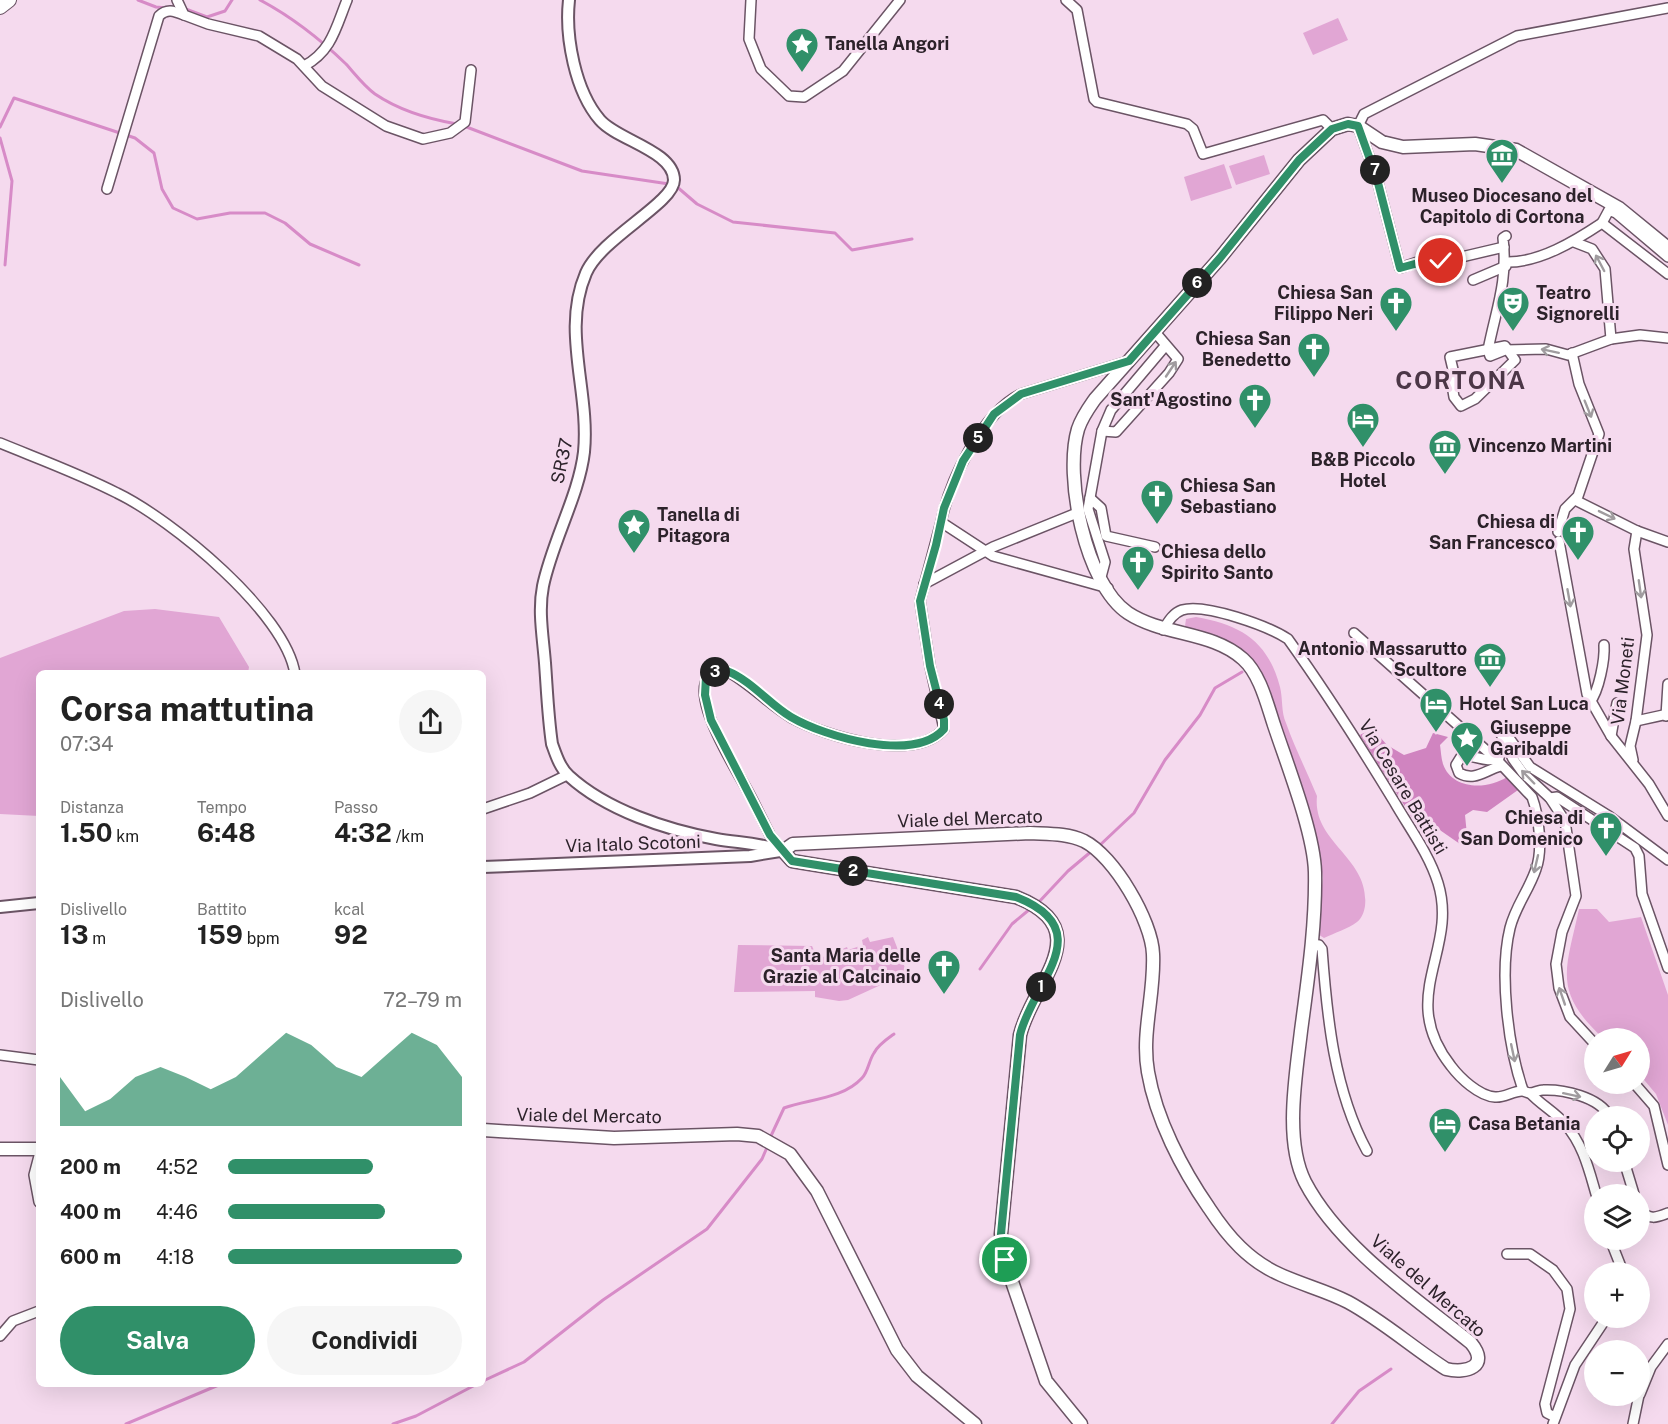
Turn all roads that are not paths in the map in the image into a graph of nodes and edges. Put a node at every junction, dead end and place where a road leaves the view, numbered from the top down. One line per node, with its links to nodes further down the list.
1 (9, 0): 8 (main road)
2 (177, 0): 10 (street)
3 (347, 0): 11 (street)
4 (569, 0): 59 (street, SR37)
5 (751, 0): 6 (street)
6 (900, 0)
7 (1066, 0): 14 (street)
8 (0, 7)
9 (1668, 8): 13 (street)
10 (184, 15): 11 (street); 15 (street)
11 (304, 66): 12 (street)
12 (471, 70)
13 (1358, 126): 14 (main road); 19 (street); 20 (main road)
14 (1332, 129): 25 (main road, Viale del Mercato)
15 (107, 189)
16 (1602, 222): 18 (street); 21 (street); 23 (street)
17 (1506, 236): 19 (street)
18 (1574, 242): 22 (street); 27 (street, one-way to 18)
19 (1504, 247): 22 (street)
20 (1668, 248)
21 (1668, 257)
22 (1506, 264): 24 (street); 30 (street)
23 (1668, 274)
24 (1473, 280)
25 (1154, 332): 28 (street); 32 (main road, Viale del Mercato)
26 (1668, 338): 27 (street)
27 (1611, 339): 31 (street)
28 (1166, 345): 33 (street); 33 (street, one-way to 28)
29 (1505, 350): 30 (street); 30 (street); 31 (street, one-way to 29)
30 (1488, 351)
31 (1572, 353): 36 (street, one-way to 36)
32 (1129, 361): 37 (main road, Viale del Mercato); 38 (street)
33 (1102, 431): 35 (street)
34 (0, 443): 49 (street)
35 (1090, 498): 41 (street); 43 (street)
36 (1575, 500): 39 (street, one-way to 39); 51 (street, one-way to 51)
37 (1077, 513): 42 (street); 43 (main road, Viale del Mercato)
38 (941, 522): 42 (street); 44 (street)
39 (1637, 531): 40 (street); 54 (street, Via Moneti, one-way to 54)
40 (1668, 542)
41 (1155, 547)
42 (984, 552): 44 (street); 45 (street)
43 (1101, 577): 45 (main road, Viale del Mercato)
44 (924, 584): 63 (street)
45 (1107, 588): 46 (main road, Viale del Mercato)
46 (1163, 630): 68 (main road, Viale del Mercato); 73 (street, Via Cesare Battisti)
47 (1354, 633): 57 (street)
48 (1604, 645): 51 (street)
49 (294, 670)
50 (1668, 684): 53 (street)
51 (1590, 702): 55 (street)
52 (1617, 703): 55 (street)
53 (1667, 715): 54 (street)
54 (1636, 721): 58 (street, Via Moneti)
55 (1611, 736): 58 (street)
56 (1511, 756): 57 (street); 60 (street, one-way to 56); 64 (street)
57 (1498, 762): 73 (street, one-way to 73)
58 (1633, 763): 62 (street)
59 (567, 775): 61 (street); 63 (street, SR37)
60 (1550, 798): 69 (street); 70 (street, one-way to 60)
61 (486, 808)
62 (1668, 816)
63 (783, 851): 65 (street, Via Italo Scotoni); 68 (main road, Viale del Mercato); 95 (main road)
64 (1668, 860)
65 (486, 867)
66 (36, 903): 67 (street)
67 (0, 907)
68 (1312, 944): 79 (street)
69 (1668, 968)
70 (1584, 1032)
71 (0, 1055): 72 (street)
72 (36, 1060)
73 (1526, 1092): 75 (street, Via Cesare Battisti, one-way to 75); 82 (street)
74 (1644, 1094): 80 (street)
75 (1598, 1106)
76 (486, 1131): 94 (main road, Viale del Mercato)
77 (0, 1149): 78 (main road)
78 (36, 1149)
79 (1367, 1151)
80 (1668, 1166)
81 (36, 1167): 83 (street)
82 (1593, 1184)
83 (36, 1185)
84 (1668, 1213): 85 (street)
85 (1650, 1217)
86 (1508, 1254): 93 (street)
87 (36, 1312): 89 (street)
88 (1600, 1328): 93 (street)
89 (0, 1336)
90 (1668, 1344): 91 (street)
91 (1650, 1371)
92 (1635, 1406): 96 (street)
93 (1554, 1420)
94 (975, 1424)
95 (1081, 1424)
96 (1633, 1424)

